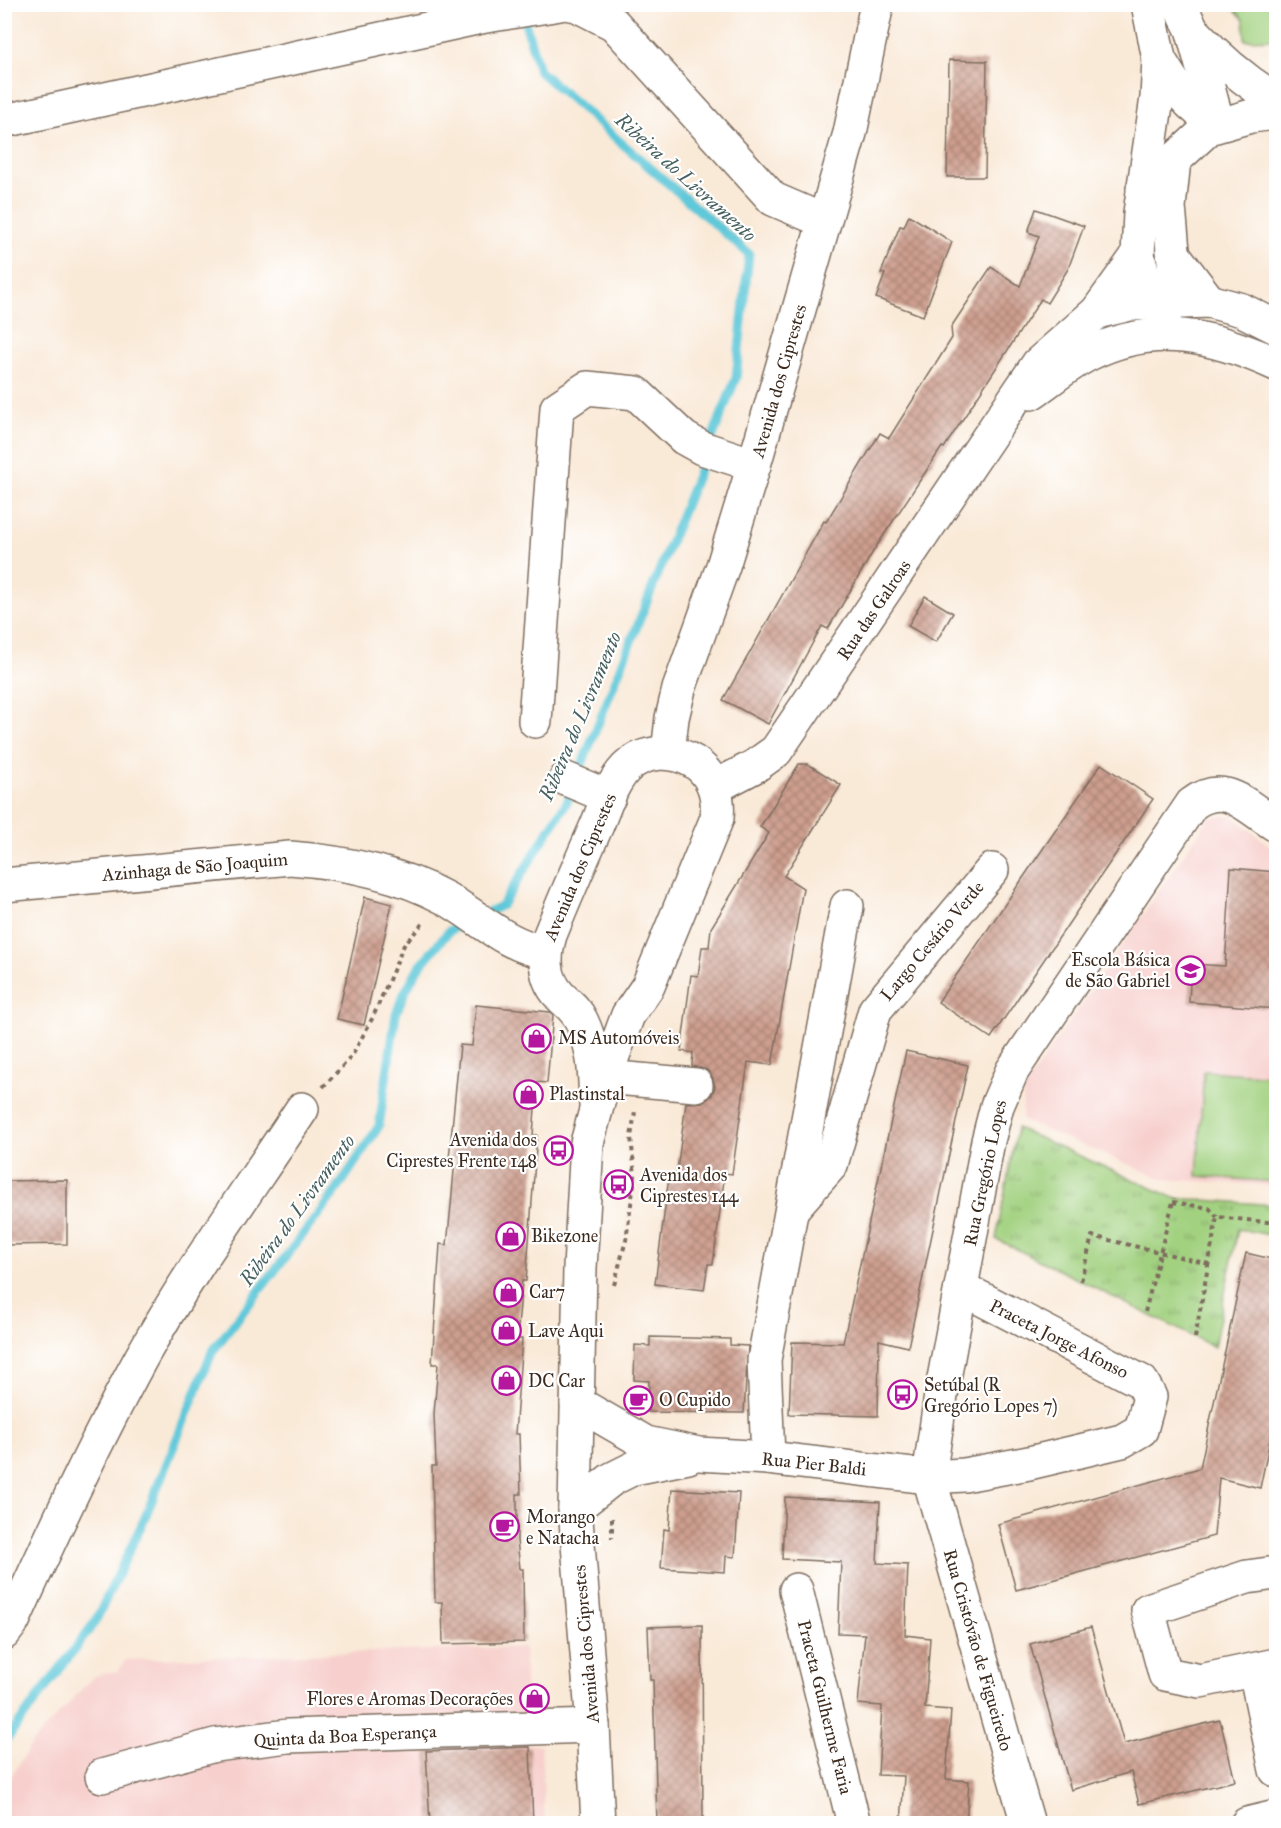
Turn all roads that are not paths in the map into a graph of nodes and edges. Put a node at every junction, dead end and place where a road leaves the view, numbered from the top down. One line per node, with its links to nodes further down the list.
1 (560, 4): 9 (street)
2 (570, 4): 13 (street)
3 (877, 4): 13 (street, Avenida dos Ciprestes)
4 (1148, 4): 6 (street)
5 (1185, 17): 7 (street); 10 (street)
6 (1159, 59): 10 (street); 12 (street)
7 (1276, 100)
8 (1276, 113): 10 (street)
9 (4, 121)
10 (1218, 124): 11 (street)
11 (1174, 160): 12 (street); 15 (street)
12 (1143, 189): 14 (street)
13 (824, 220): 23 (street, Avenida dos Ciprestes)
14 (1138, 255): 16 (street); 18 (street)
15 (1174, 255): 16 (street); 17 (street)
16 (1162, 301): 17 (street, Rua das Galroas); 18 (street, Rua das Galroas); 20 (street)
17 (1209, 301): 19 (street, Rua das Galroas)
18 (1096, 312): 22 (street, Rua das Galroas)
19 (1276, 327)
20 (1166, 333): 21 (street, Rua das Galroas); 22 (street, Rua das Galroas)
21 (1276, 364)
22 (1009, 407): 26 (street, Rua das Galroas)
23 (743, 462): 24 (street); 25 (street, Avenida dos Ciprestes)
24 (535, 721)
25 (668, 753): 26 (street); 31 (street, Avenida dos Ciprestes)
26 (715, 787): 32 (street, Avenida dos Ciprestes)
27 (1276, 825): 38 (street, Rua Gregório Lopes)
28 (992, 870): 37 (street, Largo Cesário Verde)
29 (4, 885): 31 (street, Azinhaga de São Joaquim)
30 (847, 906): 37 (street)
31 (545, 952): 33 (street, Avenida dos Ciprestes)
32 (640, 996): 33 (street); 35 (street, Avenida dos Ciprestes)
33 (572, 1006): 35 (street, Avenida dos Ciprestes)
34 (696, 1085): 35 (street)
35 (600, 1092): 39 (street, Avenida dos Ciprestes)
36 (302, 1109): 46 (street)
37 (792, 1209): 41 (street)
38 (961, 1288): 42 (street, Rua Gregório Lopes); 42 (street, Praceta Jorge Afonso)
39 (578, 1403): 40 (street, Rua Pier Baldi); 43 (street, Avenida dos Ciprestes)
40 (699, 1454): 41 (street, Rua Pier Baldi); 43 (street, Rua Pier Baldi)
41 (768, 1458): 42 (street, Rua Pier Baldi)
42 (929, 1477): 54 (street, Rua Cristóvão de Figueiredo)
43 (575, 1508): 48 (street, Avenida dos Ciprestes)
44 (1276, 1573): 47 (street)
45 (796, 1590): 53 (street, Praceta Guilherme Faria)
46 (4, 1633)
47 (1266, 1667): 49 (street)
48 (593, 1725): 50 (street, Quinta da Boa Esperança); 52 (street, Avenida dos Ciprestes)
49 (1276, 1770)
50 (102, 1776)
51 (1276, 1817): 55 (street)
52 (598, 1824)
53 (854, 1824)
54 (1028, 1824)
55 (1247, 1824)

